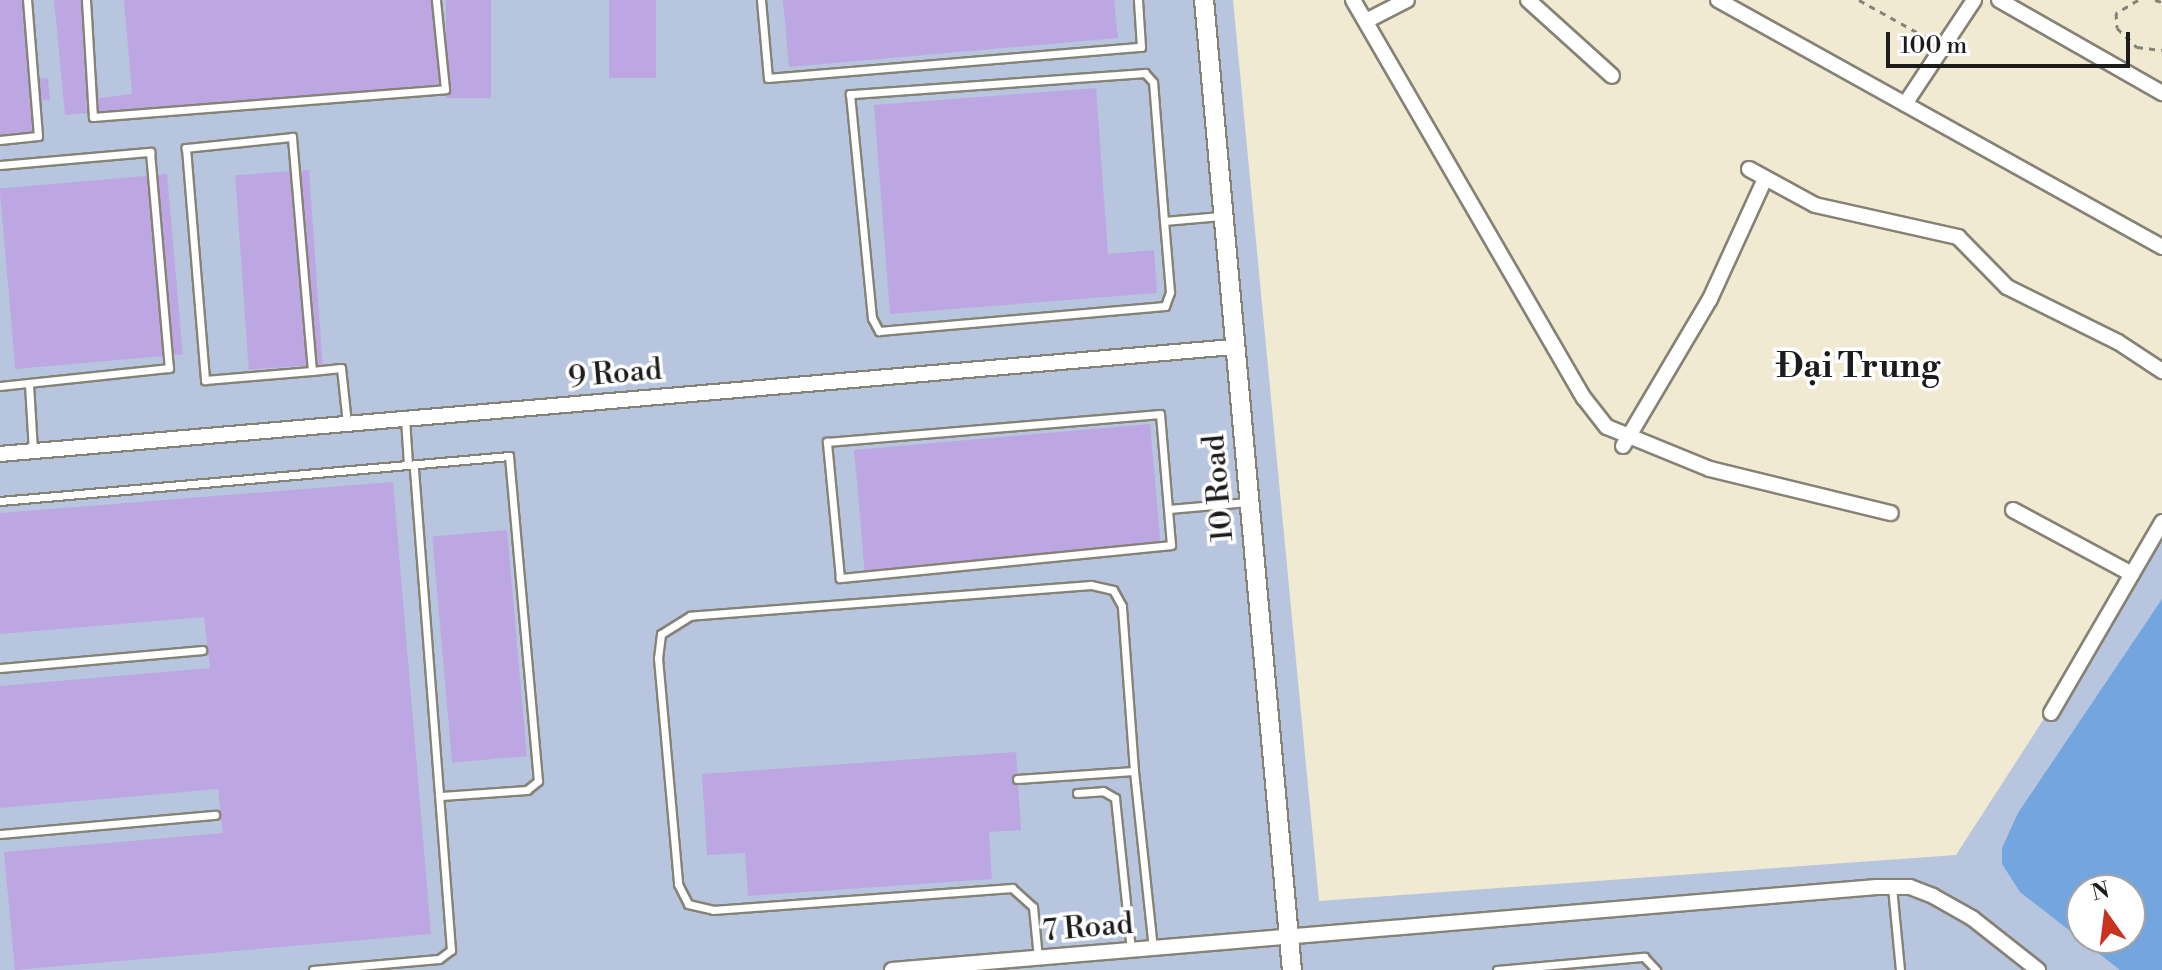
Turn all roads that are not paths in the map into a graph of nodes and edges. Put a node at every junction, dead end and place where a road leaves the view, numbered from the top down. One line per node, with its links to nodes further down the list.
1 (27, 0): 17 (lane)
2 (86, 0): 3 (lane)
3 (436, 0)
4 (761, 0): 5 (lane)
5 (1138, 0)
6 (1204, 0): 21 (street, 10 Road)
7 (1353, 0): 13 (street)
8 (1407, 0): 13 (street)
9 (1528, 0): 14 (street)
10 (1718, 0): 16 (street)
11 (1974, 0): 16 (street)
12 (1999, 0): 15 (street)
13 (1366, 21): 31 (street)
14 (1612, 76)
15 (2162, 93)
16 (1905, 104): 23 (street)
17 (0, 140)
18 (0, 165): 27 (lane)
19 (1749, 169): 20 (street)
20 (1765, 179): 26 (street); 31 (street)
21 (1223, 215): 22 (lane); 24 (street, 10 Road)
22 (1164, 221): 22 (lane)
23 (2162, 247)
24 (1234, 347): 29 (street, 9 Road); 36 (street, 10 Road)
25 (312, 371): 25 (lane); 30 (lane)
26 (2162, 371)
27 (29, 384): 28 (lane); 32 (lane)
28 (0, 386)
29 (405, 418): 30 (street, 9 Road); 34 (lane)
30 (347, 423): 32 (street, 9 Road)
31 (1624, 443): 39 (street)
32 (33, 451): 33 (street, 9 Road)
33 (0, 454)
34 (411, 465): 35 (lane); 48 (lane); 48 (lane)
35 (0, 501)
36 (1248, 502): 37 (lane); 52 (street, 10 Road)
37 (1169, 509): 37 (lane)
38 (2013, 510): 41 (street)
39 (1891, 513)
40 (2162, 522): 41 (street)
41 (2132, 574): 44 (street)
42 (202, 650): 43 (lane)
43 (0, 668)
44 (2051, 713)
45 (1134, 771): 46 (lane); 53 (lane); 55 (lane)
46 (1017, 779)
47 (1077, 793): 54 (lane)
48 (441, 796): 56 (lane)
49 (215, 815): 50 (lane)
50 (0, 834)
51 (1892, 887): 52 (street, 7 Road); 61 (lane); 62 (street, 7 Road)
52 (1289, 936): 53 (street, 7 Road); 58 (street, 10 Road)
53 (1153, 948): 54 (street, 7 Road)
54 (1131, 950): 55 (street, 7 Road)
55 (1038, 958): 57 (street, 7 Road)
56 (313, 970)
57 (892, 970)
58 (1292, 970)
59 (1497, 970): 60 (lane)
60 (1656, 970)
61 (1900, 970)
62 (2038, 970)

